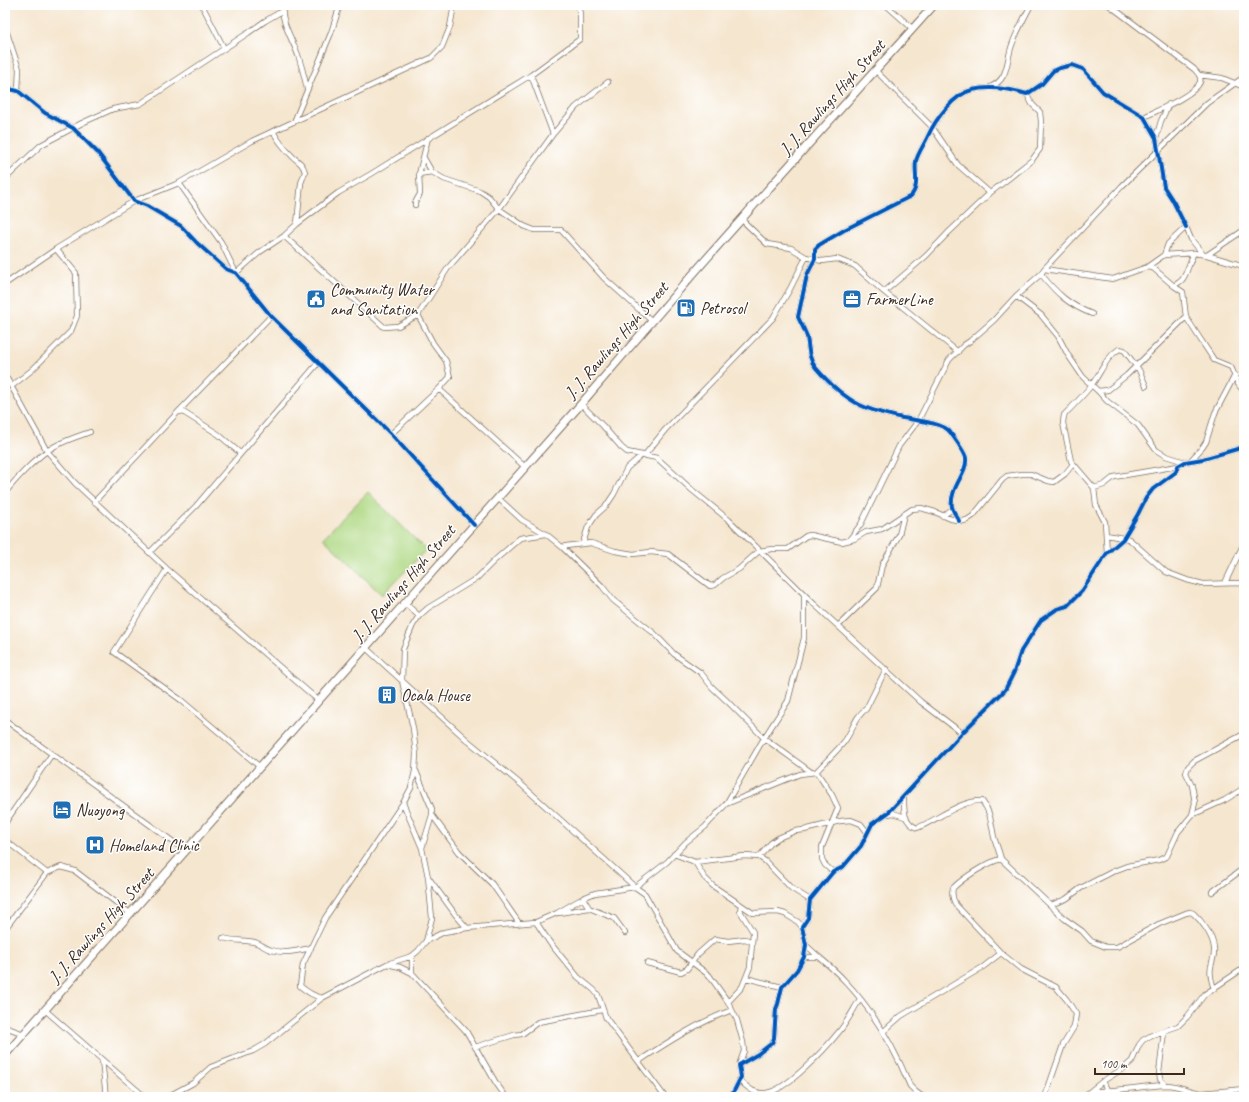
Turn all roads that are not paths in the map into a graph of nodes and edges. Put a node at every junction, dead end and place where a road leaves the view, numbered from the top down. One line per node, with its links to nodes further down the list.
1 (202, 5): 13 (street)
2 (283, 5): 10 (street)
3 (340, 5): 23 (street)
4 (454, 5): 28 (street)
5 (577, 5): 16 (street)
6 (886, 5): 12 (street)
7 (934, 5): 12 (main road, J. J. Rawlings High Street)
8 (1031, 5): 22 (street)
9 (1109, 5): 15 (street)
10 (282, 11): 13 (street); 23 (street)
11 (5, 27): 24 (street)
12 (913, 29): 14 (main road, J. J. Rawlings High Street)
13 (224, 48): 30 (street)
14 (876, 71): 29 (street); 45 (main road, J. J. Rawlings High Street)
15 (1199, 74): 19 (street); 26 (street)
16 (530, 75): 32 (street); 33 (street)
17 (1244, 77): 19 (street)
18 (608, 82): 32 (street)
19 (1235, 83): 20 (street); 35 (street)
20 (1244, 86)
21 (5, 88): 24 (street)
22 (988, 88): 25 (street); 29 (street)
23 (308, 89): 28 (street)
24 (18, 92): 30 (street)
25 (1027, 94): 27 (street); 41 (street)
26 (1169, 104): 27 (street); 34 (street)
27 (1144, 117): 34 (street)
28 (294, 122): 31 (street)
29 (932, 127): 41 (street); 56 (street)
30 (73, 128): 39 (street); 42 (street)
31 (273, 131): 40 (street); 46 (street)
32 (553, 134): 44 (street)
33 (428, 138): 36 (street); 46 (street)
34 (1156, 138): 35 (street)
35 (1158, 151): 47 (street); 59 (street)
36 (424, 158): 37 (street); 38 (street)
37 (432, 172): 38 (street); 44 (street)
38 (419, 174): 43 (street)
39 (5, 179)
40 (179, 183): 42 (street); 60 (street)
41 (990, 193): 64 (street)
42 (134, 201): 50 (street); 60 (street)
43 (415, 205)
44 (499, 209): 67 (street); 70 (street)
45 (741, 219): 55 (street); 70 (main road, J. J. Rawlings High Street)
46 (297, 224): 49 (street)
47 (1186, 227): 52 (street); 53 (street)
48 (1244, 230): 54 (street)
49 (284, 236): 60 (street); 67 (street)
50 (56, 249): 62 (street); 76 (street)
51 (1194, 253): 52 (street); 53 (street); 63 (street)
52 (1202, 253): 54 (street)
53 (1164, 255): 58 (street)
54 (1207, 255): 57 (street)
55 (806, 257): 56 (street); 90 (street)
56 (814, 259): 64 (street); 84 (street)
57 (1244, 266)
58 (1147, 267): 59 (street); 63 (street)
59 (1044, 269): 61 (street)
60 (236, 273): 68 (street)
61 (1041, 274): 65 (street); 66 (street)
62 (5, 284)
63 (1174, 286): 69 (street)
64 (884, 292): 71 (street)
65 (1016, 296): 71 (street); 77 (street)
66 (1092, 314)
67 (418, 315): 79 (street)
68 (271, 316): 72 (street); 83 (street)
69 (1186, 317): 73 (street); 74 (street)
70 (652, 320): 82 (main road, J. J. Rawlings High Street)
71 (958, 352): 84 (street)
72 (318, 363): 86 (street); 89 (street)
73 (1136, 366): 77 (street); 78 (street); 80 (street)
74 (1235, 375): 81 (street); 91 (street)
75 (6, 379): 76 (street)
76 (12, 386): 88 (street)
77 (1091, 386): 80 (street); 92 (street)
78 (1146, 386)
79 (439, 389): 86 (street); 94 (street)
80 (1098, 391): 91 (street)
81 (1244, 392)
82 (581, 404): 90 (street); 94 (main road, J. J. Rawlings High Street)
83 (179, 411): 89 (street); 98 (street)
84 (918, 421): 99 (street); 107 (street)
85 (90, 432): 88 (street)
86 (391, 434): 103 (street)
87 (1244, 447): 91 (street)
88 (47, 451): 96 (street); 98 (street)
89 (240, 453): 112 (street)
90 (643, 455): 108 (street); 111 (street)
91 (1188, 462): 93 (street)
92 (1073, 464): 95 (street); 102 (street)
93 (1178, 466): 95 (street); 106 (street)
94 (525, 467): 97 (main road, J. J. Rawlings High Street)
95 (1094, 488): 105 (street)
96 (5, 492)
97 (498, 498): 103 (main road, J. J. Rawlings High Street); 104 (street)
98 (94, 502): 112 (street)
99 (952, 509): 101 (street); 102 (street)
100 (904, 514): 101 (street); 107 (street); 120 (street)
101 (943, 516): 102 (street)
102 (959, 521)
103 (474, 525): 118 (main road, J. J. Rawlings High Street)
104 (546, 534): 110 (street); 119 (street)
105 (1106, 535): 106 (street); 113 (street)
106 (1123, 539): 113 (street); 115 (street)
107 (849, 540): 111 (street)
108 (583, 543): 110 (street); 111 (street)
109 (1244, 543): 115 (street)
110 (562, 547): 128 (street)
111 (759, 551): 117 (street)
112 (150, 552): 114 (street)
113 (1107, 553): 126 (street)
114 (167, 569): 124 (street); 130 (street)
115 (1225, 583): 116 (street)
116 (1244, 584)
117 (804, 595): 120 (street); 128 (street)
118 (405, 603): 119 (street); 121 (main road, J. J. Rawlings High Street)
119 (419, 616): 123 (street)
120 (838, 626): 122 (street)
121 (366, 648): 123 (street); 124 (main road, J. J. Rawlings High Street)
122 (886, 670): 126 (street); 132 (street)
123 (402, 681): 131 (street); 155 (street)
124 (319, 701): 130 (main road, J. J. Rawlings High Street)
125 (5, 720): 129 (street)
126 (962, 733): 134 (street)
127 (1244, 734): 137 (street)
128 (764, 738): 132 (street); 136 (street)
129 (52, 754): 141 (street); 146 (street)
130 (260, 767): 146 (main road, J. J. Rawlings High Street)
131 (416, 771): 135 (street); 138 (street)
132 (813, 772): 136 (street); 142 (street)
133 (1244, 788): 137 (street)
134 (904, 797): 139 (street); 140 (street)
135 (403, 803): 145 (street); 174 (street)
136 (726, 804): 147 (street)
137 (1192, 815): 160 (street)
138 (432, 816): 145 (street); 165 (street)
139 (884, 816): 140 (street); 143 (street)
140 (905, 817): 149 (street)
141 (5, 822)
142 (832, 824): 143 (street); 148 (street); 152 (street)
143 (867, 832): 152 (street)
144 (5, 840): 153 (street)
145 (422, 848): 154 (street)
146 (186, 851): 163 (main road, J. J. Rawlings High Street)
147 (674, 854): 150 (street); 155 (street)
148 (759, 857): 150 (street); 158 (street)
149 (1001, 858): 160 (street); 175 (street)
150 (695, 862): 159 (street)
151 (1244, 868): 156 (street)
152 (833, 872): 158 (street)
153 (47, 873): 163 (street); 168 (street)
154 (428, 877): 167 (street); 171 (street)
155 (635, 887): 157 (street); 179 (street)
156 (1212, 892)
157 (583, 898): 161 (street); 162 (street)
158 (810, 900): 166 (street)
159 (741, 905): 166 (street); 172 (street)
160 (1051, 905): 186 (street)
161 (589, 908): 162 (street); 169 (street)
162 (557, 913): 164 (street)
163 (131, 914): 190 (main road, J. J. Rawlings High Street)
164 (536, 922): 165 (street); 191 (street)
165 (518, 923): 167 (street)
166 (802, 927): 173 (street)
167 (467, 928): 171 (street)
168 (5, 929)
169 (626, 934)
170 (223, 938): 174 (street)
171 (426, 941): 176 (street)
172 (752, 941): 179 (street); 184 (street)
173 (806, 945): 177 (street); 178 (street)
174 (311, 948): 187 (street)
175 (1001, 953): 194 (street); 216 (street)
176 (412, 956): 181 (street); 183 (street)
177 (804, 957): 178 (street); 185 (street)
178 (819, 957): 188 (street)
179 (692, 962): 180 (street); 189 (street)
180 (647, 963)
181 (387, 964): 183 (street); 187 (street)
182 (1244, 968): 186 (street)
183 (412, 973): 197 (street)
184 (746, 978): 185 (street); 189 (street)
185 (782, 987): 201 (street)
186 (1214, 989): 195 (street)
187 (322, 998): 211 (street)
188 (860, 1000): 194 (street); 202 (street)
189 (728, 1002): 192 (street)
190 (45, 1010): 196 (main road, J. J. Rawlings High Street); 199 (street)
191 (602, 1010): 197 (street); 200 (street)
192 (732, 1010): 200 (street); 201 (street)
193 (5, 1027): 196 (street)
194 (884, 1031): 208 (street)
195 (1164, 1032): 203 (street); 204 (street)
196 (24, 1034): 198 (main road, J. J. Rawlings High Street)
197 (476, 1047): 212 (street)
198 (5, 1056)
199 (102, 1060): 209 (street); 210 (street)
200 (639, 1060): 213 (street)
201 (739, 1065): 202 (street)
202 (739, 1080): 214 (street)
203 (1103, 1080): 206 (street); 207 (street)
204 (1165, 1085): 205 (street); 207 (street)
205 (1244, 1089)
206 (1091, 1091): 207 (street); 217 (street)
207 (1108, 1092)
208 (915, 1095): 215 (street)
209 (106, 1097)
210 (145, 1097)
211 (167, 1097)
212 (506, 1097)
213 (665, 1097)
214 (731, 1097)
215 (923, 1097)
216 (1045, 1097)
217 (1083, 1097)

